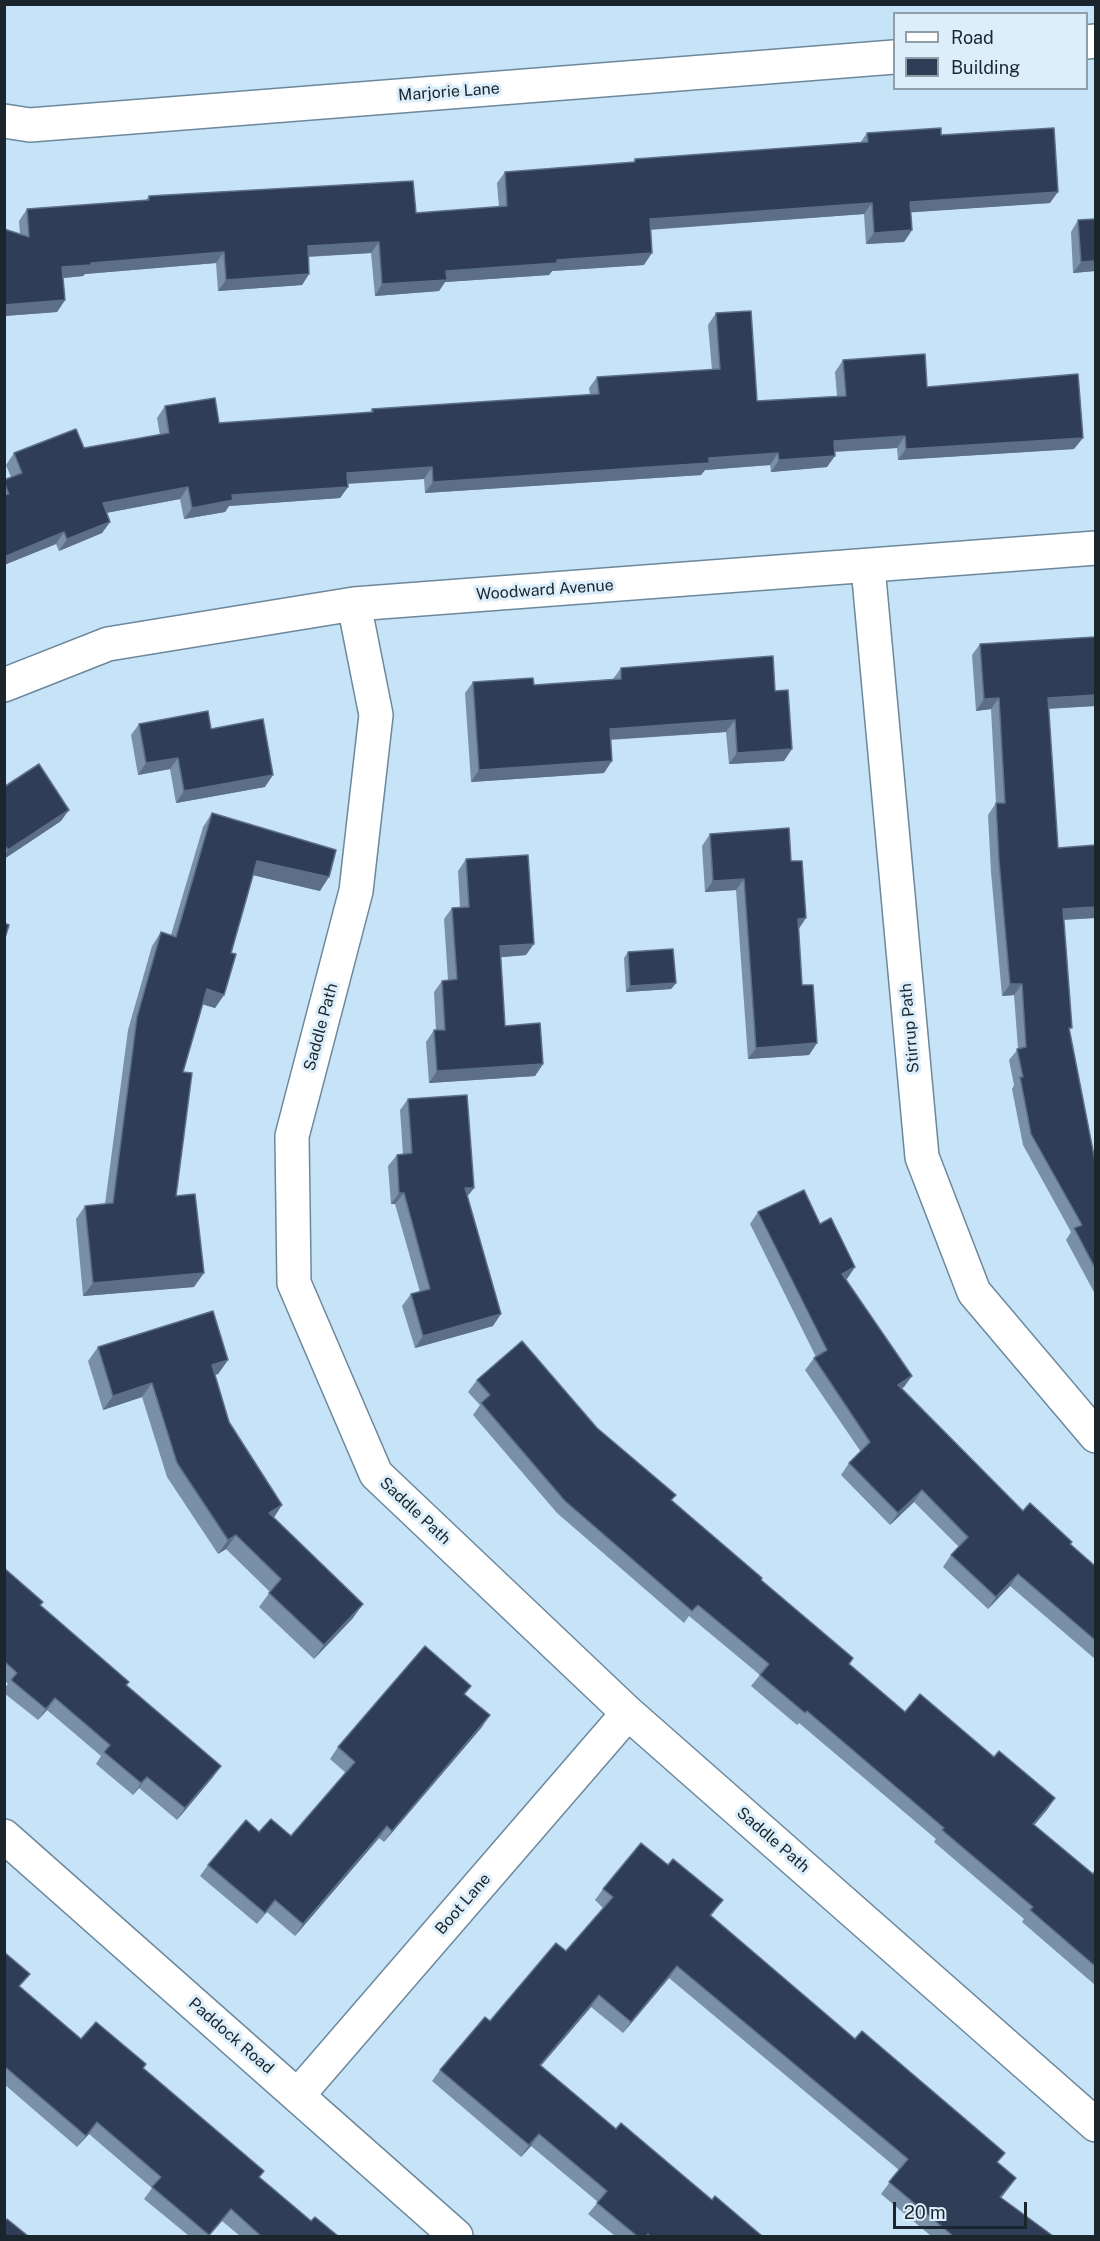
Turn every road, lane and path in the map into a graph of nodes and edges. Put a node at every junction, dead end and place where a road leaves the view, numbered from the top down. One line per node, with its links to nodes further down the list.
1 (893, 57): 2 (street, Marjorie Lane)
2 (4, 120)
3 (1095, 548): 4 (street, Woodward Avenue)
4 (868, 567): 5 (street, Woodward Avenue); 7 (street, Stirrup Path)
5 (354, 604): 6 (street, Woodward Avenue); 8 (street, Saddle Path)
6 (4, 685)
7 (1095, 1436)
8 (628, 1713): 10 (street, Boot Lane); 11 (street, Saddle Path)
9 (4, 1836): 10 (street, Paddock Road)
10 (298, 2095): 12 (street, Paddock Road)
11 (1095, 2125)
12 (456, 2236)

